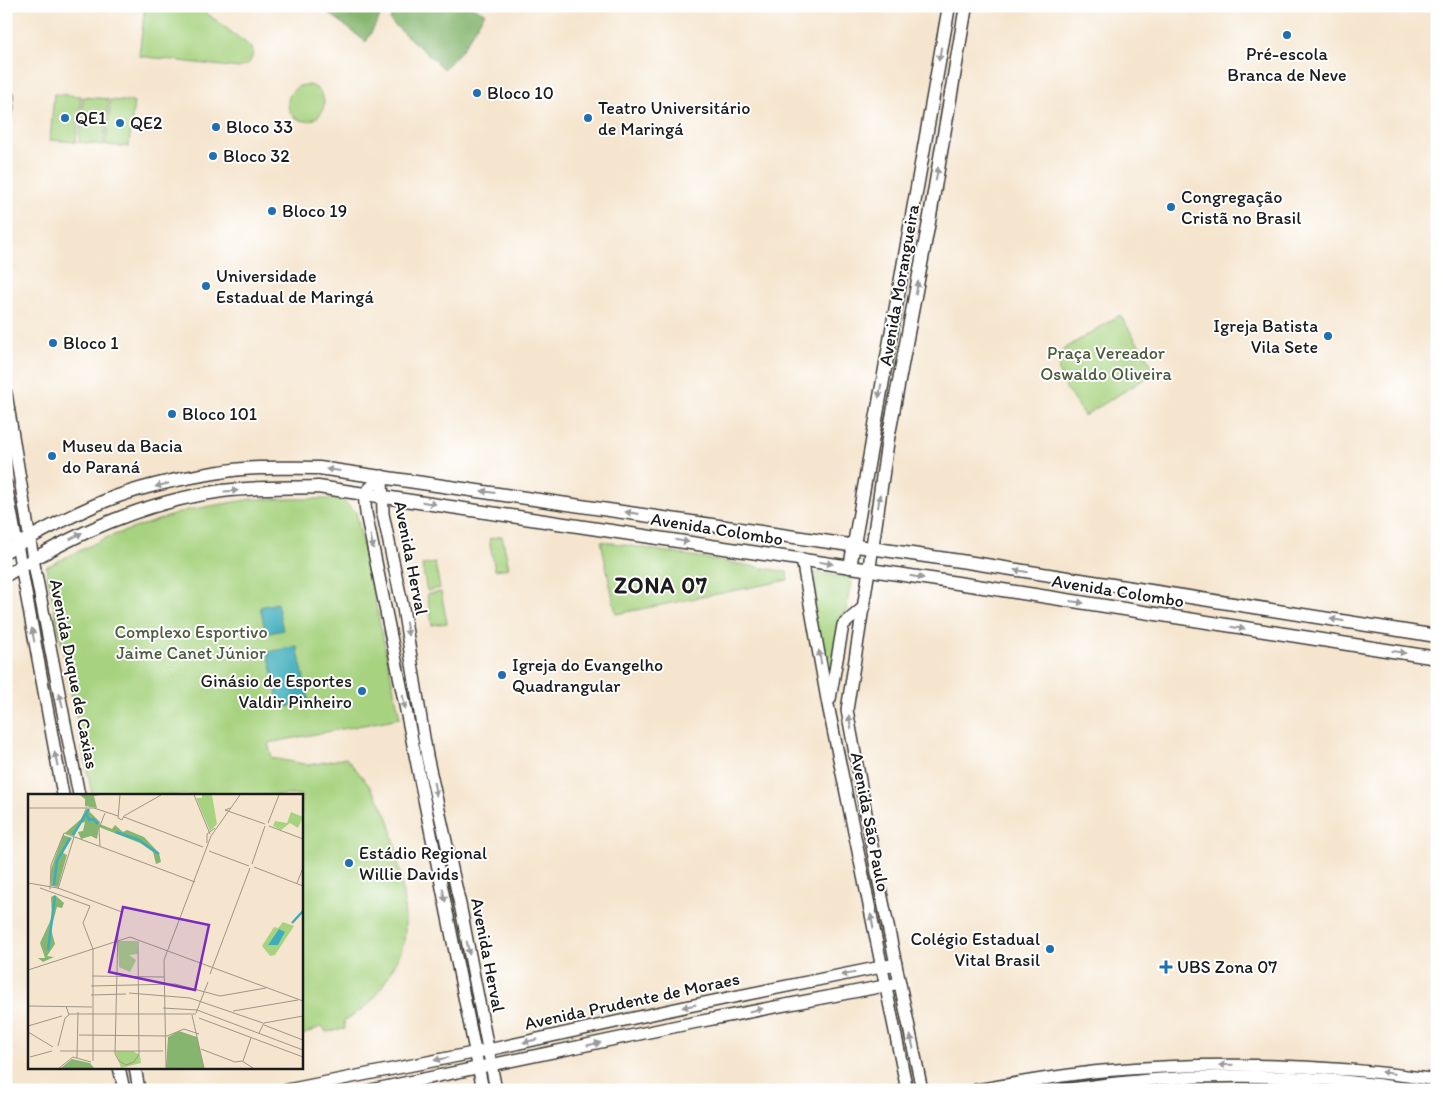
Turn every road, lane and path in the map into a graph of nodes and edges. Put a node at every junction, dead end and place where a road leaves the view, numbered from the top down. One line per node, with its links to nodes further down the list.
1 (949, 6): 17 (main road, Avenida Morangueira, one-way to 17)
2 (966, 6): 20 (main road, Avenida Morangueira, one-way to 2)
3 (8, 96): 4 (main road)
4 (6, 118)
5 (6, 394): 15 (main road, Avenida Duque de Caxias)
6 (382, 476): 8 (main road, Avenida Herval); 9 (main road, Avenida Herval); 10 (main road, Avenida Colombo, one-way to 6); 15 (main road, Avenida Colombo, one-way to 15)
7 (6, 484): 18 (main road, Avenida Duque de Caxias)
8 (364, 494): 9 (main road, Avenida Colombo); 21 (main road, Avenida Colombo, one-way to 8); 29 (main road, Avenida Herval, one-way to 29)
9 (381, 496): 12 (main road, Avenida Colombo, one-way to 12); 32 (main road, Avenida Herval)
10 (536, 499): 11 (main road, Avenida Colombo); 12 (main road)
11 (550, 501): 13 (main road); 14 (main road, Avenida Colombo, one-way to 11)
12 (533, 518): 13 (main road, Avenida Colombo)
13 (547, 521): 19 (main road, Avenida Colombo, one-way to 19)
14 (735, 528): 16 (main road, Avenida Colombo); 19 (main road)
15 (30, 538): 18 (main road, Avenida Colombo); 21 (main road, Avenida Duque de Caxias)
16 (798, 538): 17 (main road, Avenida Colombo); 22 (main road)
17 (854, 546): 20 (main road, Avenida Colombo); 25 (main road, Avenida Morangueira)
18 (12, 548): 24 (main road, Avenida Duque de Caxias)
19 (732, 549): 22 (main road, Avenida Colombo)
20 (871, 549): 23 (main road, Avenida Colombo); 26 (main road, Avenida Morangueira)
21 (33, 559): 24 (main road, Avenida Colombo); 38 (main road, Avenida Duque de Caxias)
22 (802, 560): 25 (main road, Avenida Colombo, one-way to 25); 40 (main road, Avenida São Paulo, one-way to 22)
23 (967, 562): 28 (main road); 30 (main road, Avenida Colombo, one-way to 23)
24 (20, 566): 27 (main road, Avenida Colombo); 39 (main road, Avenida Duque de Caxias, one-way to 24)
25 (850, 567): 26 (main road, Avenida Colombo)
26 (869, 570): 28 (main road, Avenida Colombo, one-way to 28); 31 (main road, Avenida São Paulo)
27 (6, 575)
28 (964, 584): 33 (main road, Avenida Colombo, one-way to 33)
29 (384, 594): 32 (main road); 45 (main road, Avenida Herval, one-way to 45)
30 (1179, 597): 33 (main road); 34 (main road, Avenida Colombo, one-way to 30)
31 (864, 607): 40 (main road); 49 (main road, Avenida São Paulo, one-way to 31)
32 (403, 608): 46 (main road, Avenida Herval, one-way to 46)
33 (1159, 614): 36 (main road, Avenida Colombo, one-way to 36)
34 (1370, 626): 35 (main road, Avenida Colombo); 36 (main road)
35 (1437, 636)
36 (1352, 644): 37 (main road, Avenida Colombo, one-way to 37)
37 (1437, 658)
38 (53, 662): 39 (main road); 42 (main road, Avenida Duque de Caxias, one-way to 38)
39 (42, 683): 41 (main road, Avenida Duque de Caxias)
40 (828, 705): 50 (main road, Avenida São Paulo, one-way to 40)
41 (48, 722): 42 (main road); 43 (main road, Avenida Duque de Caxias, one-way to 41)
42 (70, 737): 44 (main road, Avenida Duque de Caxias)
43 (63, 794)
44 (80, 794)
45 (429, 826): 46 (main road); 48 (main road, Avenida Herval, one-way to 48)
46 (445, 836): 47 (main road, Avenida Herval)
47 (461, 909): 48 (main road); 54 (main road, Avenida Herval, one-way to 54)
48 (451, 930): 52 (main road, Avenida Herval)
49 (896, 964): 50 (main road, Avenida Prudente de Moraes); 51 (main road, Avenida São Paulo)
50 (881, 967): 53 (main road, Avenida São Paulo); 55 (main road, Avenida Prudente de Moraes, one-way to 55)
51 (900, 983): 53 (main road, Avenida Prudente de Moraes); 73 (main road, Avenida São Paulo, one-way to 51)
52 (463, 984): 54 (main road); 56 (main road, Avenida Herval)
53 (884, 986): 58 (main road, Avenida Prudente de Moraes, one-way to 53); 72 (main road, Avenida São Paulo)
54 (479, 998): 55 (main road, Avenida Herval)
55 (488, 1050): 56 (main road, Avenida Prudente de Moraes); 58 (main road, Avenida Herval)
56 (476, 1052): 61 (main road, Avenida Herval); 68 (main road, Avenida Prudente de Moraes, one-way to 68)
57 (1277, 1065): 62 (main road, one-way to 62); 63 (main road); 64 (main road, one-way to 57)
58 (491, 1066): 61 (main road, Avenida Prudente de Moraes); 71 (main road, Avenida Herval)
59 (119, 1068): 66 (main road)
60 (135, 1068): 67 (main road)
61 (478, 1068): 69 (main road, Avenida Prudente de Moraes); 70 (main road, Avenida Herval)
62 (1078, 1074): 65 (main road); 74 (main road)
63 (1276, 1078): 65 (main road); 76 (main road)
64 (1437, 1080)
65 (1079, 1087): 75 (main road)
66 (124, 1090)
67 (139, 1090)
68 (287, 1090)
69 (371, 1090)
70 (483, 1090)
71 (496, 1090)
72 (907, 1090)
73 (922, 1090)
74 (976, 1090)
75 (1062, 1090)
76 (1417, 1090)

